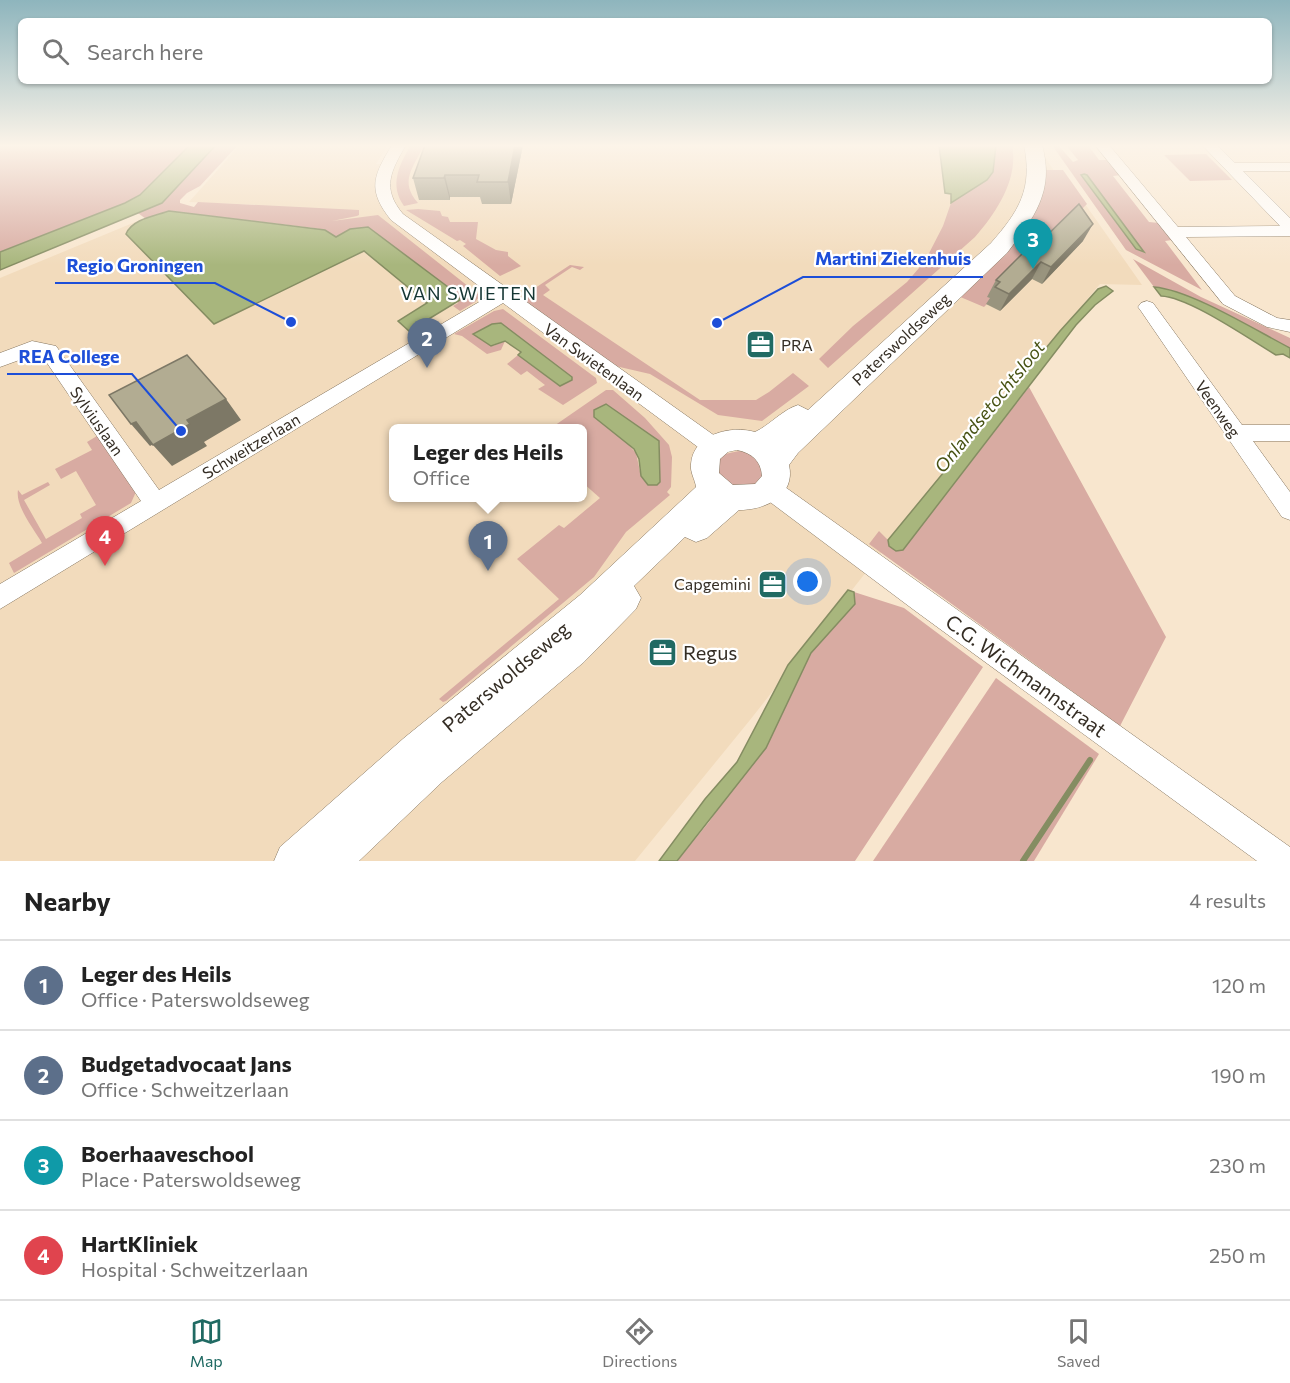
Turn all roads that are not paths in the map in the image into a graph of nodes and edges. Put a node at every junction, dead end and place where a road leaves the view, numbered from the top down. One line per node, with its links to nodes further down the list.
1 (383, 185): 8 (street, Van Swietenlaan)
2 (1023, 185): 15 (main road, Paterswoldseweg)
3 (1036, 185): 15 (main road, Paterswoldseweg)
4 (1134, 185): 7 (street)
5 (1248, 185): 6 (street)
6 (1290, 229): 7 (street)
7 (1172, 232): 10 (street)
8 (502, 296): 14 (street, Van Swietenlaan); 17 (street, Schweitzerlaan)
9 (1147, 307): 12 (street, Veenweg)
10 (1282, 325)
11 (0, 360): 17 (street, Sylviuslaan)
12 (1235, 433): 13 (street); 18 (street, Veenweg)
13 (1290, 433)
14 (714, 447): 15 (main road); 16 (main road)
15 (768, 465): 16 (main road); 22 (street, C.G. Wichmannstraat)
16 (723, 491): 20 (main road, Paterswoldseweg); 21 (main road, Paterswoldseweg)
17 (154, 503): 19 (street, Schweitzerlaan)
18 (1290, 510)
19 (0, 597)
20 (294, 861)
21 (329, 861)
22 (1283, 861)

